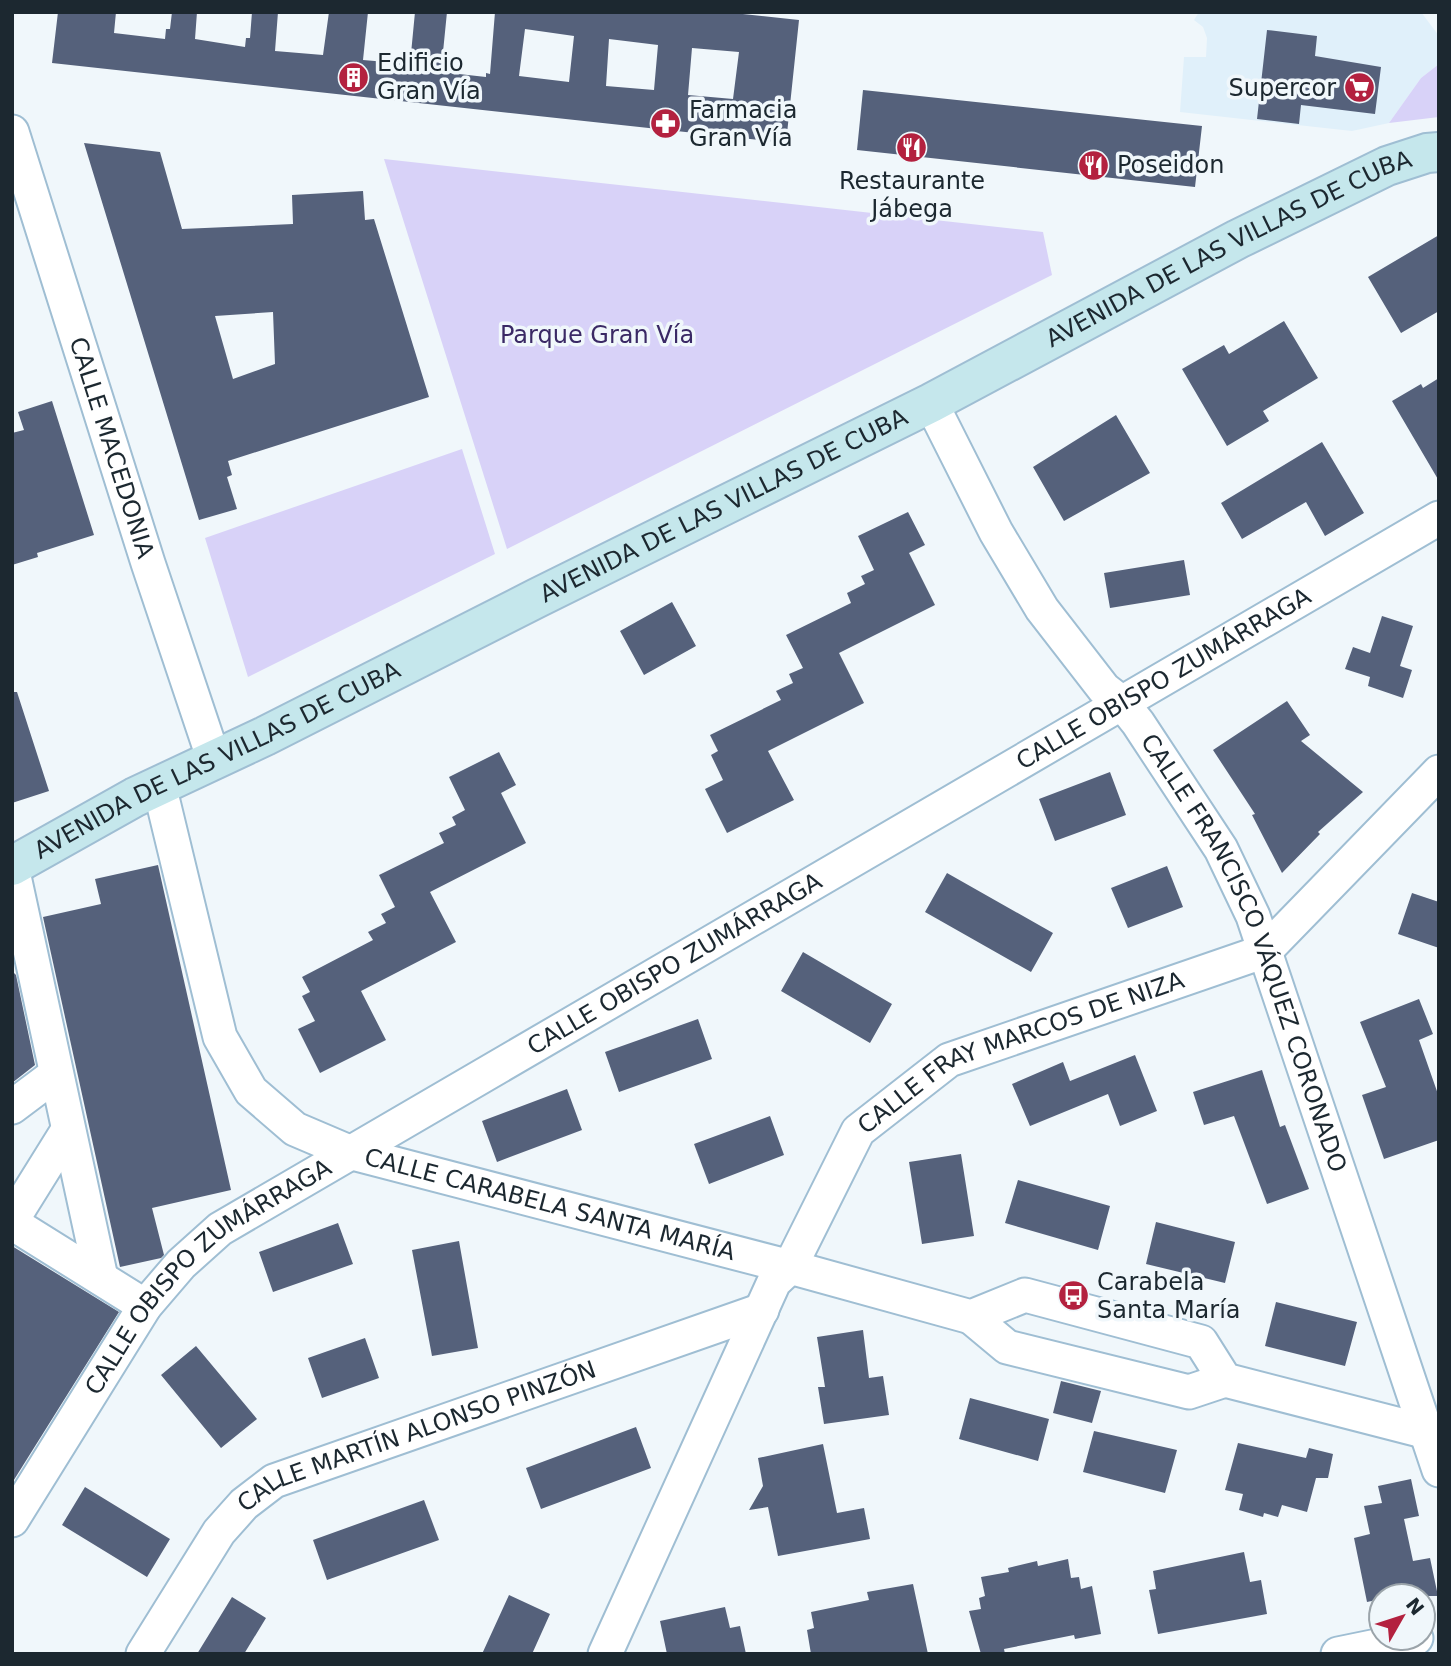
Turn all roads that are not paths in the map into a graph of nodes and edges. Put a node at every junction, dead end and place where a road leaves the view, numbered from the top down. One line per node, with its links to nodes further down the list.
1 (14, 141): 6 (street, CALLE MACEDONIA)
2 (1439, 152): 3 (street, AVENIDA DE LAS VILLAS DE CUBA)
3 (931, 403): 5 (street, CALLE FRANCISCO VÁQUEZ CORONADO); 6 (street, AVENIDA DE LAS VILLAS DE CUBA)
4 (1439, 518): 5 (street, CALLE OBISPO ZUMÁRRAGA)
5 (1122, 703): 10 (street, CALLE FRANCISCO VÁQUEZ CORONADO); 14 (street, CALLE OBISPO ZUMÁRRAGA)
6 (214, 760): 7 (street, AVENIDA DE LAS VILLAS DE CUBA)
7 (159, 785): 9 (street, AVENIDA DE LAS VILLAS DE CUBA); 14 (street, CALLE CARABELA SANTA MARÍA)
8 (1433, 786): 10 (street, CALLE FRAY MARCOS DE NIZA)
9 (12, 867): 11 (street)
10 (1265, 951): 16 (street, CALLE FRAY MARCOS DE NIZA); 22 (street, CALLE FRANCISCO VÁQUEZ CORONADO)
11 (56, 1074): 12 (street); 13 (street)
12 (12, 1107)
13 (68, 1130): 15 (street); 17 (street)
14 (349, 1152): 16 (street, CALLE CARABELA SANTA MARÍA); 18 (street, CALLE OBISPO ZUMÁRRAGA)
15 (12, 1221): 17 (street)
16 (790, 1267): 19 (street, CALLE FRAY MARCOS DE NIZA); 20 (street, CALLE CARABELA SANTA MARÍA)
17 (101, 1278): 18 (street)
18 (145, 1306): 24 (street, CALLE OBISPO ZUMÁRRAGA)
19 (762, 1310): 26 (street, CALLE MARTÍN ALONSO PINZÓN); 27 (street, CALLE FRAY MARCOS DE NIZA)
20 (971, 1317): 21 (street, CALLE CARABELA SANTA MARÍA); 21 (street)
21 (1225, 1380): 22 (street)
22 (1432, 1434): 23 (street, CALLE FRANCISCO VÁQUEZ CORONADO)
23 (1439, 1470)
24 (12, 1520)
25 (1367, 1648): 28 (street)
26 (143, 1654)
27 (605, 1654)
28 (1338, 1654)

